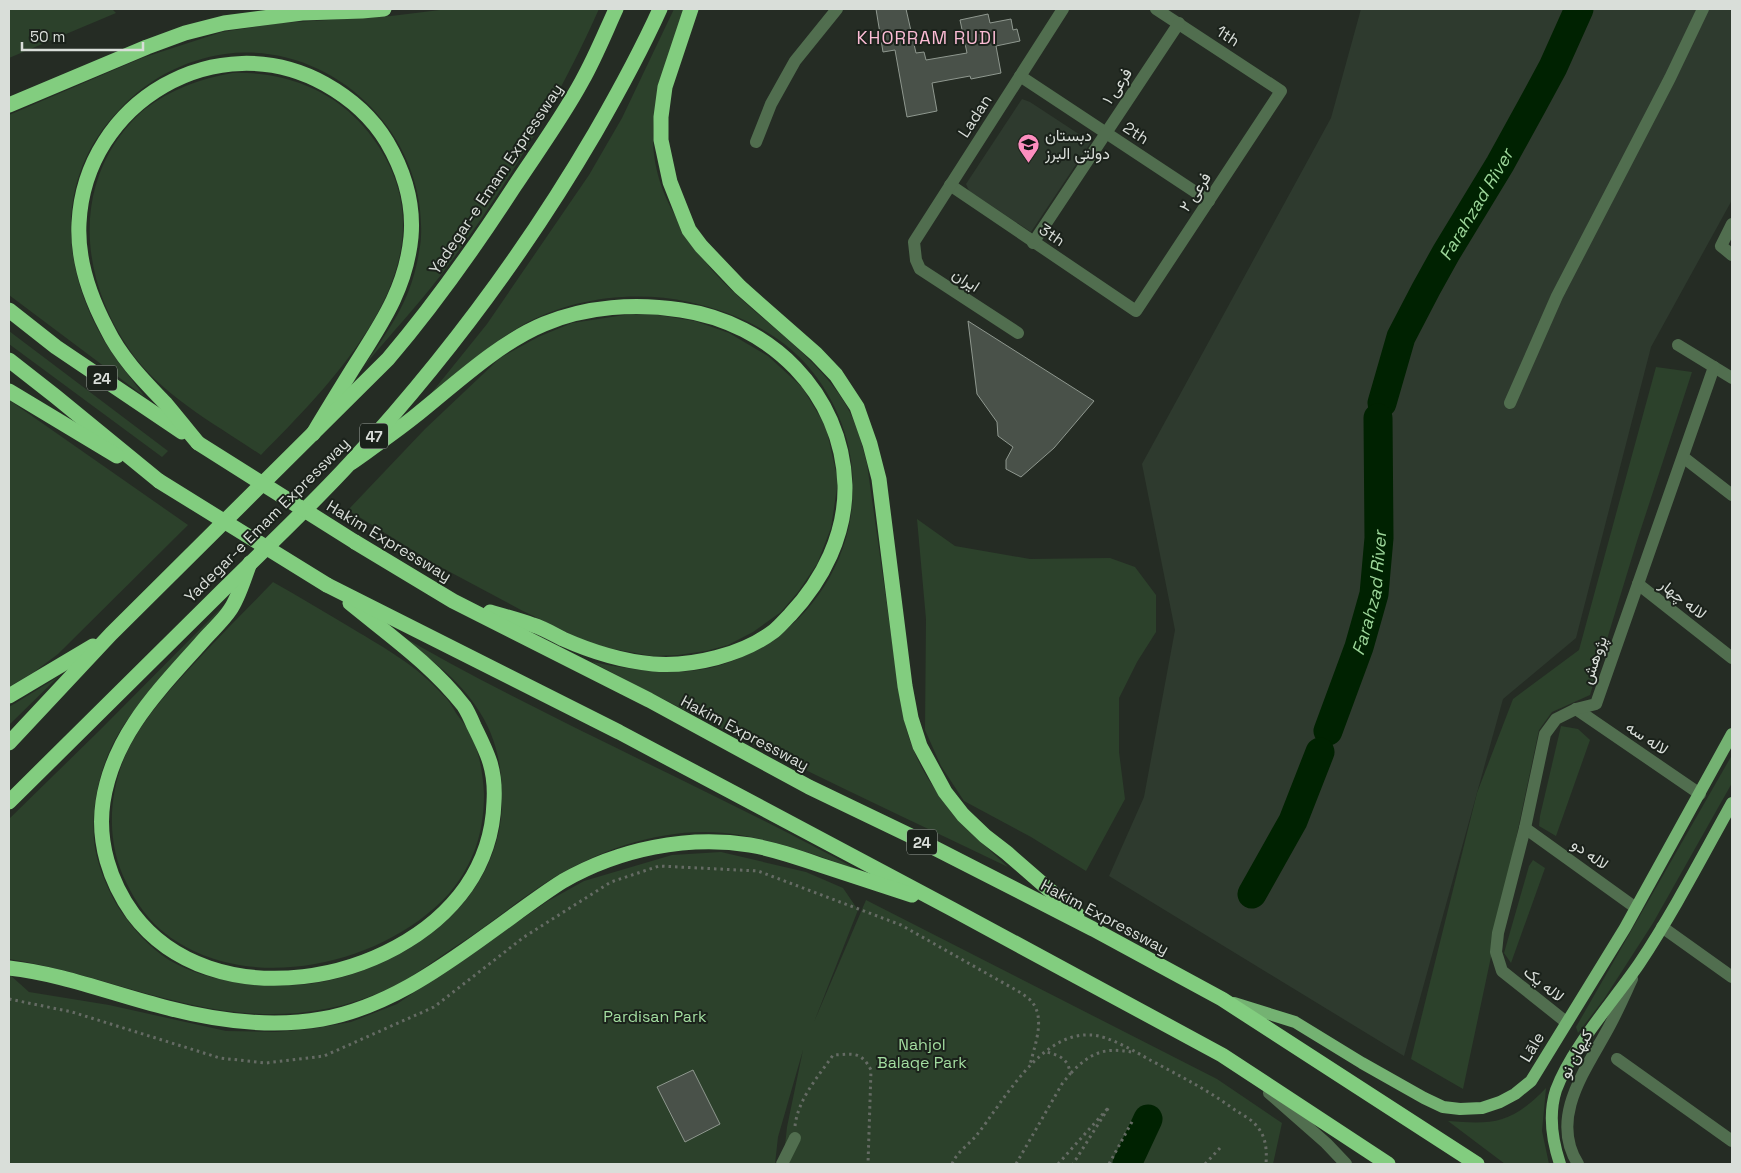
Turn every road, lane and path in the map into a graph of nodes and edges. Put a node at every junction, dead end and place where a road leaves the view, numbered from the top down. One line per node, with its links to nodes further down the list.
1 (384, 9): 12 (highway)
2 (616, 9): 30 (highway, Yadegar-e Emam Expressway)
3 (660, 9): 33 (highway, Yadegar-e Emam Expressway / 47)
4 (691, 9): 54 (highway)
5 (837, 9): 14 (street)
6 (1063, 9): 10 (street, Ladan)
7 (1156, 9): 9 (street, 1th)
8 (1703, 9): 29 (street)
9 (1179, 23): 11 (street, 1th); 13 (street, فرعی ۱)
10 (1020, 76): 13 (street, 2th); 15 (street, Ladan)
11 (1281, 91): 16 (street, فرعی ۲)
12 (9, 106)
13 (1106, 132): 16 (street, 2th); 19 (street, فرعی ۱)
14 (756, 142)
15 (950, 185): 18 (street, Ladan); 19 (street, 3th)
16 (1209, 200): 22 (street, فرعی ۲)
17 (1732, 224): 20 (street)
18 (914, 242): 23 (street, ایران)
19 (1034, 242): 22 (street, 3th)
20 (1732, 255)
21 (9, 310): 31 (highway, Hakim Expressway / 24)
22 (1136, 310)
23 (1018, 333)
24 (1678, 345): 26 (street)
25 (9, 360): 34 (highway, 24)
26 (1714, 367): 27 (street); 32 (street, پژوهش)
27 (1732, 378)
28 (9, 391): 34 (highway)
29 (1510, 403)
30 (313, 434): 31 (highway); 40 (highway, Yadegar-e Emam Expressway)
31 (198, 443): 39 (highway, Hakim Expressway / 24, bridge)
32 (1682, 457): 35 (street); 37 (street, پژوهش)
33 (351, 463): 36 (highway, Yadegar-e Emam Expressway / 47); 39 (highway)
34 (160, 481): 38 (highway, 24, bridge)
35 (1732, 495)
36 (250, 563): 38 (highway); 47 (highway, Yadegar-e Emam Expressway / 47)
37 (1638, 584): 41 (street, لاله چهار); 43 (street, پژوهش)
38 (327, 585): 52 (highway, 24)
39 (453, 600): 54 (highway, Hakim Expressway / 24)
40 (111, 634): 42 (highway); 45 (highway, Yadegar-e Emam Expressway)
41 (1732, 658)
42 (9, 696)
43 (1576, 709): 46 (street, لاله سه); 50 (street, پژوهش)
44 (1732, 734): 46 (main road, Lāle)
45 (9, 743)
46 (1700, 794): 51 (main road, Lāle)
47 (9, 802)
48 (1732, 803): 49 (main road)
49 (1729, 817): 53 (main road)
50 (1525, 828): 51 (street, لاله دو); 57 (street, پژوهش)
51 (1636, 908): 61 (main road, Lāle)
52 (952, 909): 56 (highway); 64 (highway, 24)
53 (1662, 926): 55 (main road); 58 (street)
54 (1093, 928): 60 (highway, Hakim Expressway / 24)
55 (1639, 963): 84 (main road); 85 (street, کیهان نو)
56 (9, 968)
57 (1502, 971): 61 (street, لاله یک)
58 (1732, 977)
59 (9, 999): 66 (path)
60 (1222, 999): 61 (main road, Lāle); 83 (highway, Hakim Expressway / 24)
61 (1566, 1022)
62 (1046, 1052): 63 (path); 66 (path); 67 (path)
63 (1141, 1055): 67 (path); 80 (path)
64 (1222, 1055): 81 (street); 82 (highway, 24)
65 (1617, 1059): 70 (street)
66 (1030, 1065): 74 (path)
67 (1070, 1074): 75 (path)
68 (1133, 1120): 78 (path)
69 (795, 1138): 72 (street); 73 (path)
70 (1732, 1142)
71 (1220, 1148): 79 (path)
72 (782, 1164)
73 (868, 1164)
74 (952, 1164)
75 (1016, 1164)
76 (1058, 1164): 77 (path)
77 (1073, 1164)
78 (1108, 1164)
79 (1205, 1164)
80 (1266, 1164)
81 (1346, 1164)
82 (1388, 1164)
83 (1477, 1164)
84 (1560, 1164)
85 (1578, 1164)

